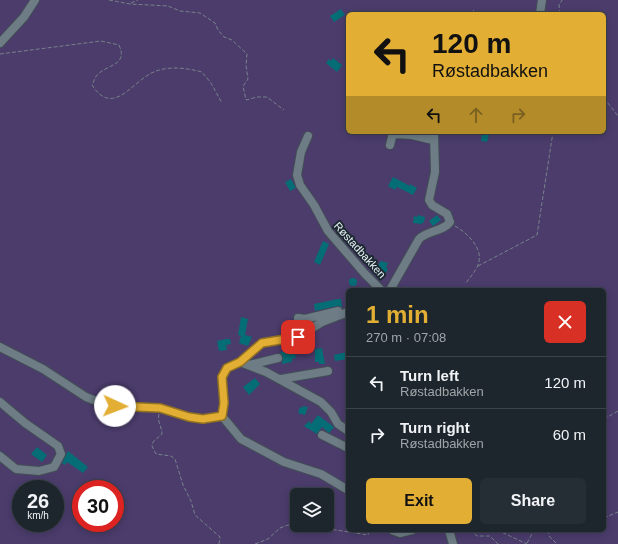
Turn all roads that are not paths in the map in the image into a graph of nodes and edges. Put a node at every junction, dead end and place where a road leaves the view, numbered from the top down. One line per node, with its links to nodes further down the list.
1 (35, 0): 4 (street)
2 (542, 0): 3 (street)
3 (540, 12)
4 (0, 43)
5 (308, 136): 8 (street, Røstadbakken)
6 (434, 136): 7 (street); 9 (street, Røstadbakken)
7 (390, 145)
8 (379, 288)
9 (391, 288)
10 (346, 309): 12 (street)
11 (346, 313): 15 (street)
12 (298, 318)
13 (0, 347): 22 (street)
14 (278, 358): 16 (street)
15 (240, 362): 16 (street); 22 (street)
16 (248, 366): 20 (street)
17 (311, 366): 19 (street)
18 (328, 371): 19 (street)
19 (303, 374): 20 (street)
20 (281, 379): 23 (street)
21 (0, 402): 26 (street)
22 (222, 416): 27 (street)
23 (346, 429)
24 (322, 435): 25 (street)
25 (346, 447)
26 (0, 456)
27 (346, 489)
28 (450, 532): 29 (street)
29 (453, 544)

